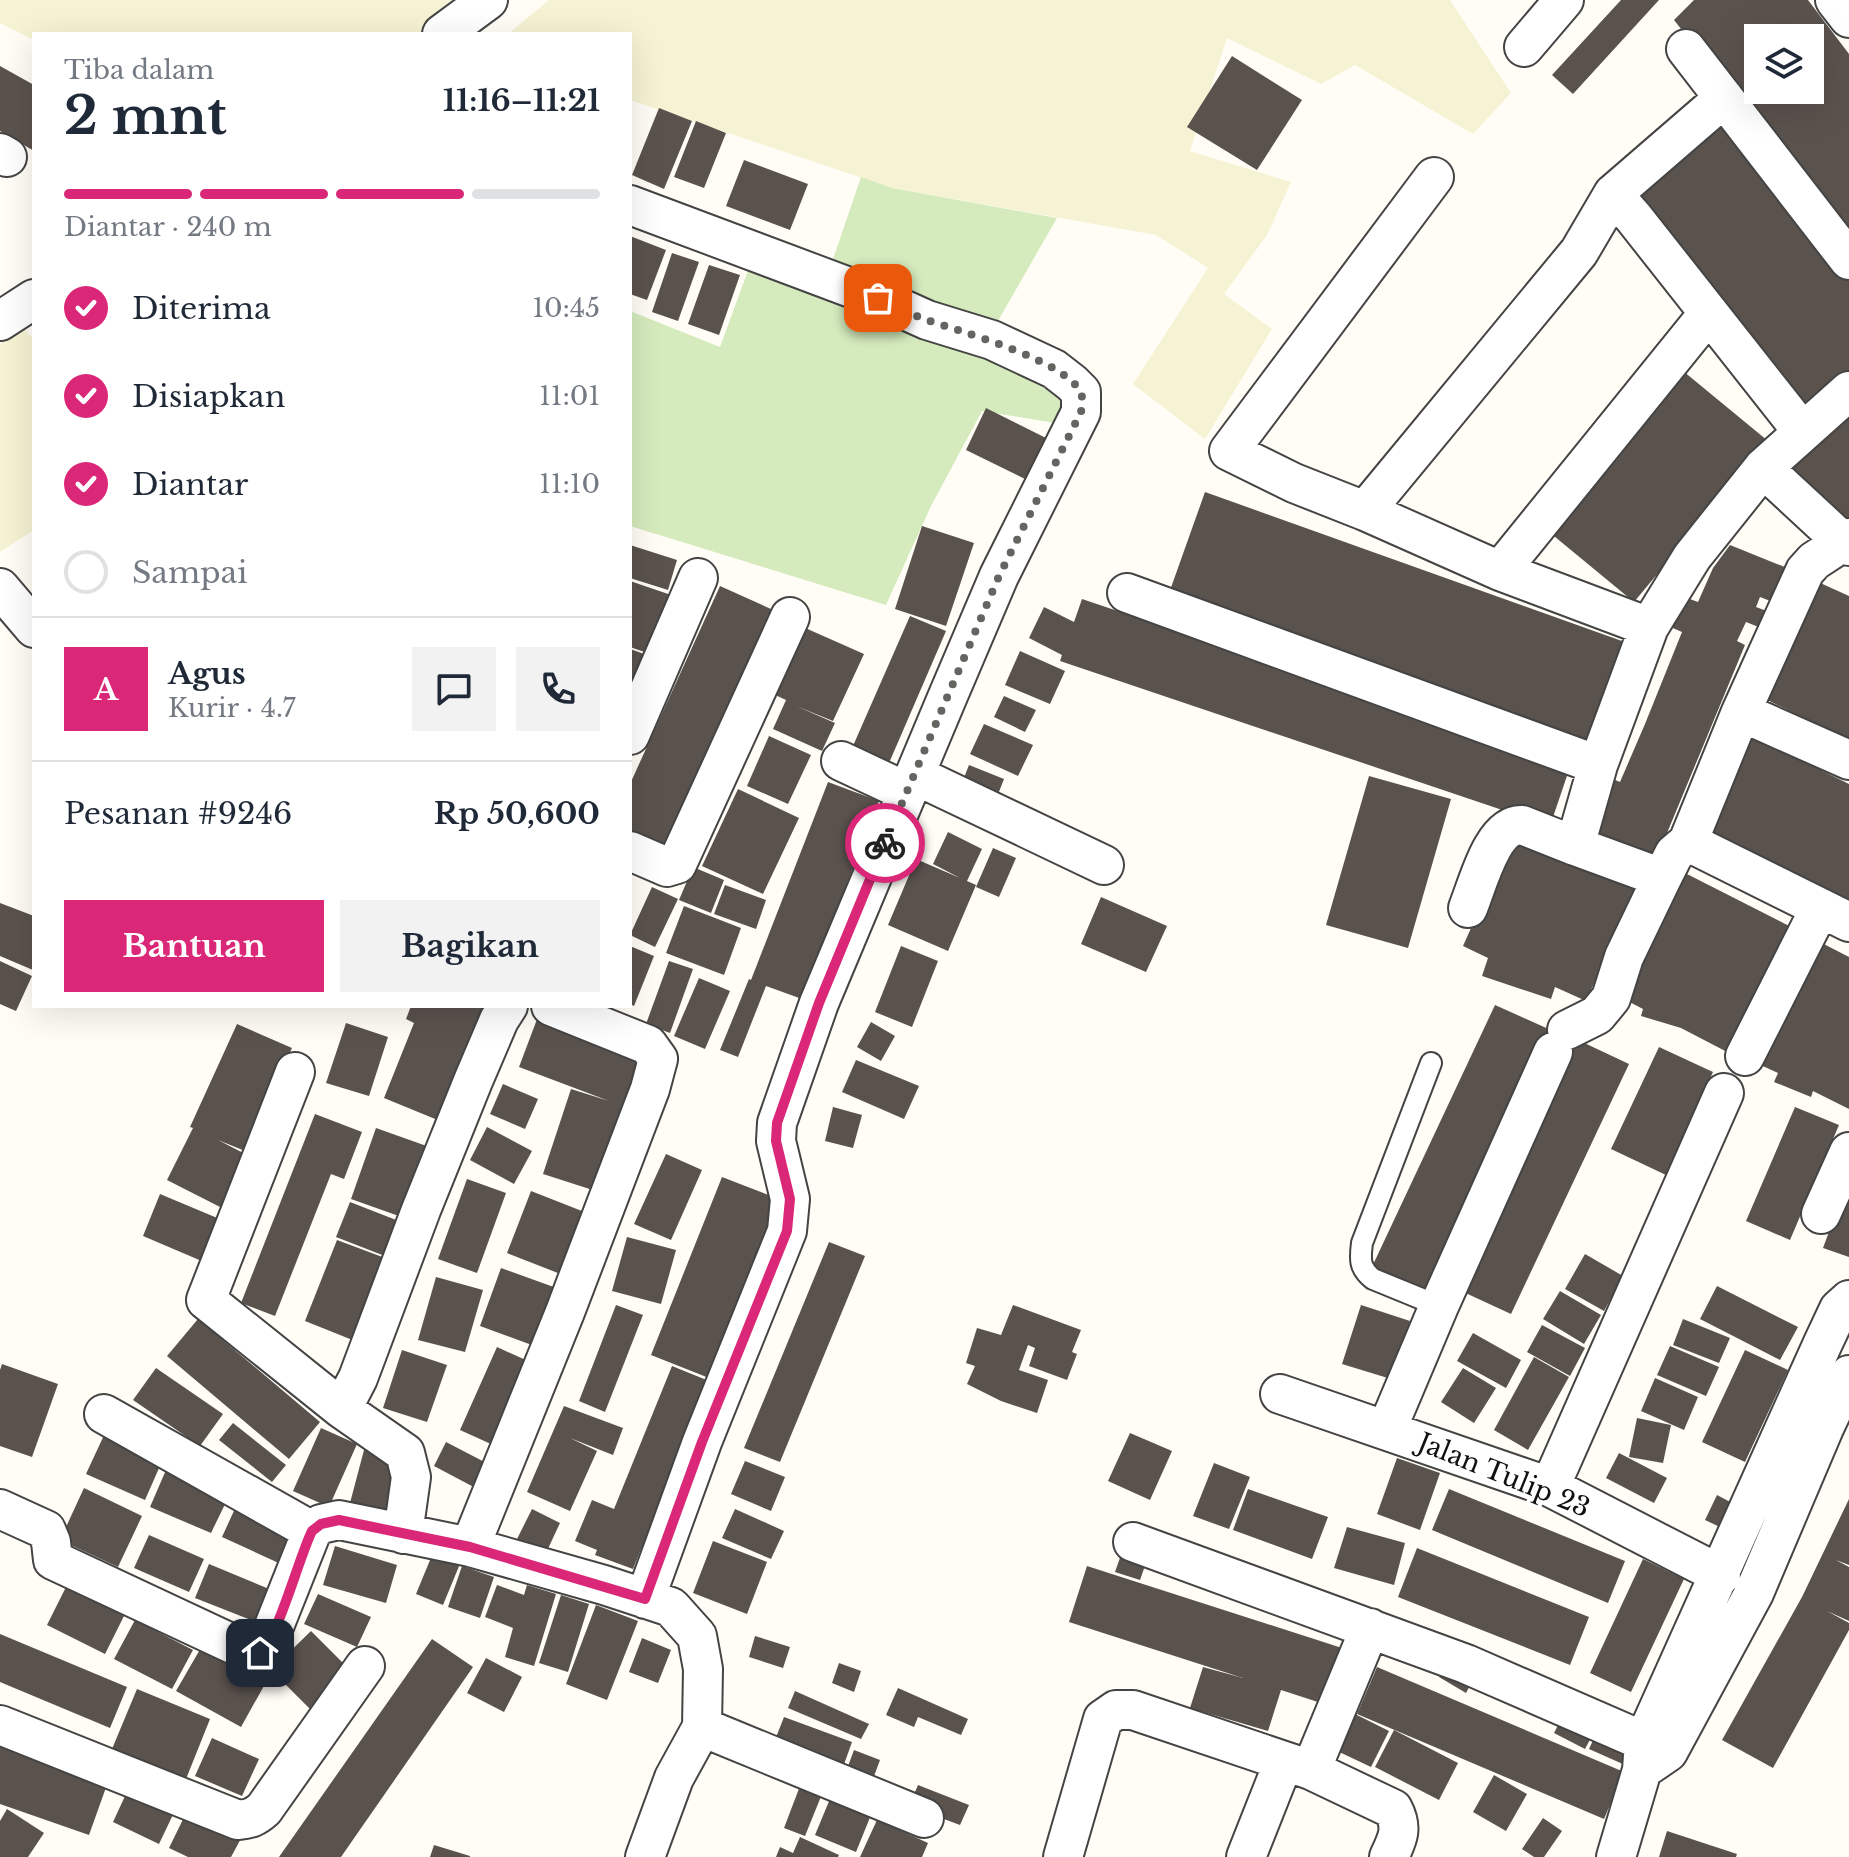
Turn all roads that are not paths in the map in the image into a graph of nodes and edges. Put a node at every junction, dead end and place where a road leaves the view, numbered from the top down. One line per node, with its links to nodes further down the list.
1 (488, 0): 5 (street)
2 (1564, 0): 6 (street)
3 (1835, 0): 4 (street)
4 (1849, 18)
5 (445, 32)
6 (1524, 47)
7 (1686, 49): 8 (street)
8 (1724, 98): 10 (street); 12 (street)
9 (1434, 177): 19 (street)
10 (1613, 194): 14 (street); 19 (street)
11 (632, 206): 33 (street)
12 (1849, 260)
13 (32, 300): 15 (street)
14 (1708, 314): 17 (street); 21 (street)
15 (0, 321)
16 (1849, 391): 17 (street)
17 (1802, 431): 18 (street)
18 (1763, 468): 20 (street); 27 (street)
19 (1365, 511): 21 (street)
20 (1847, 542): 28 (street)
21 (1500, 571): 27 (street)
22 (698, 578): 29 (street)
23 (0, 588): 26 (street)
24 (1127, 593): 32 (street)
25 (790, 617): 36 (street)
26 (32, 626)
27 (1649, 627): 32 (street)
28 (1741, 712): 30 (street); 34 (street)
29 (632, 730)
30 (1849, 760)
31 (841, 761): 33 (street)
32 (1598, 765): 35 (street)
33 (911, 783): 37 (street); 64 (street)
34 (1688, 842): 38 (street); 40 (street)
35 (1575, 846): 38 (street); 39 (street)
36 (632, 852)
37 (1104, 865)
38 (1662, 878): 50 (street)
39 (1468, 908)
40 (1834, 915): 43 (street)
41 (507, 1008): 53 (street)
42 (556, 1008): 62 (street)
43 (1745, 1056)
44 (1431, 1063): 50 (lane)
45 (295, 1072): 53 (street)
46 (1724, 1093): 56 (street)
47 (1849, 1152): 48 (street)
48 (1821, 1214)
49 (1849, 1300): 58 (street)
50 (1439, 1306): 55 (street)
51 (1849, 1375): 58 (street)
52 (1280, 1394): 55 (street, Jalan Tulip 23)
53 (342, 1409): 60 (street)
54 (104, 1414): 59 (street)
55 (1387, 1429): 56 (street, Jalan Tulip 23)
56 (1550, 1487): 63 (street, Jalan Tulip 23)
57 (0, 1509): 59 (street)
58 (1763, 1524): 63 (street); 69 (street)
59 (312, 1531): 60 (street)
60 (403, 1534): 62 (street)
61 (1133, 1542): 65 (street)
62 (470, 1547): 64 (street)
63 (1721, 1575): 69 (street)
64 (645, 1599): 68 (street)
65 (1370, 1628): 69 (street); 70 (street)
66 (365, 1666): 67 (street)
67 (0, 1725)
68 (702, 1727): 71 (street); 72 (street)
69 (1651, 1754): 76 (street)
70 (1298, 1765): 73 (street); 74 (street); 75 (street)
71 (924, 1818)
72 (645, 1857)
73 (1063, 1857)
74 (1246, 1857)
75 (1389, 1857)
76 (1616, 1857)

